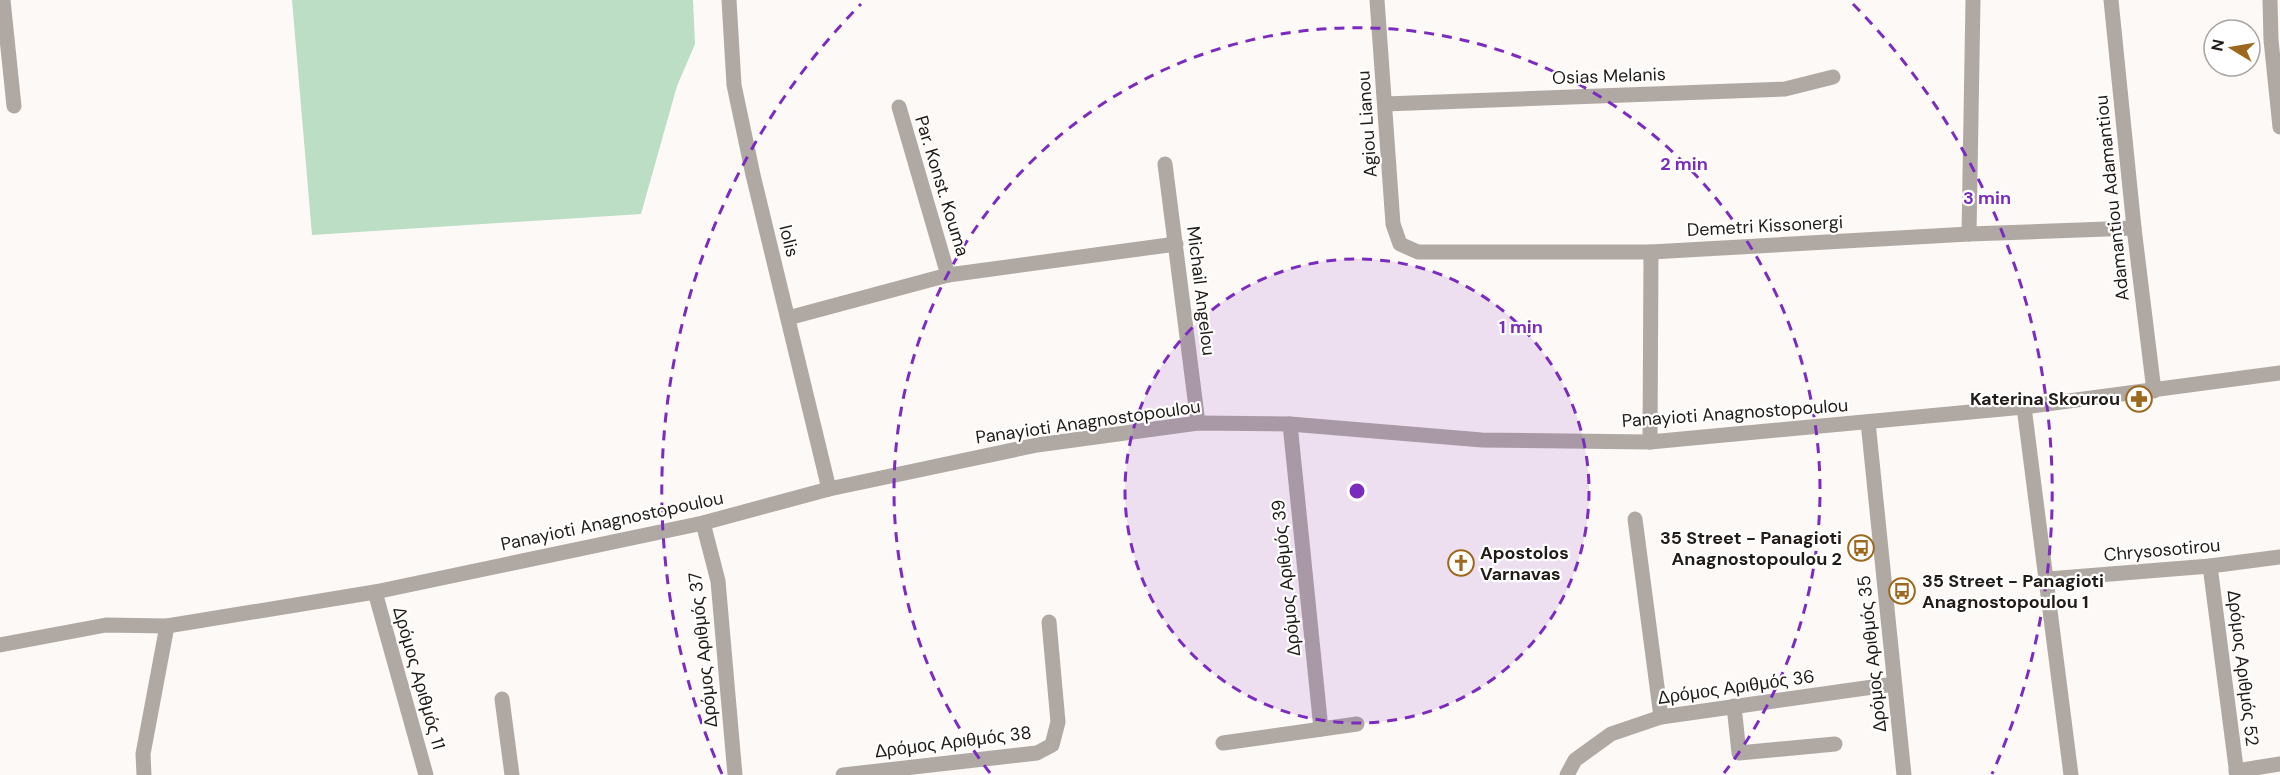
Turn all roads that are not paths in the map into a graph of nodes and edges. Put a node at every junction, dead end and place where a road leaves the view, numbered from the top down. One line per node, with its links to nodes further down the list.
1 (3, 0): 9 (street)
2 (729, 0): 19 (street, Iolis)
3 (1377, 0): 8 (street, Agiou Lianou)
4 (1973, 0): 14 (street)
5 (2111, 0): 13 (street, Adamantiou Adamantiou)
6 (2270, 0): 11 (street)
7 (1833, 77): 8 (street, Osias Melanis)
8 (1385, 104): 16 (street, Agiou Lianou)
9 (14, 106)
10 (898, 107): 18 (street, Par. Konst. Kouma)
11 (2280, 127)
12 (1166, 164): 15 (street, Michail Angelou)
13 (2134, 228): 14 (street, Demetri Kissonergi); 21 (street, Adamantiou Adamantiou)
14 (1969, 234): 17 (street, Demetri Kissonergi)
15 (1176, 244): 18 (street); 24 (street, Michail Angelou)
16 (1400, 244): 17 (street, Demetri Kissonergi)
17 (1651, 252): 26 (street)
18 (948, 275): 19 (street)
19 (788, 318): 27 (street, Iolis)
20 (2280, 373): 21 (street, Panayioti Anagnostopoulou)
21 (2154, 391): 22 (street, Panayioti Anagnostopoulou)
22 (2024, 406): 23 (street, Panayioti Anagnostopoulou); 32 (street)
23 (1868, 422): 26 (street, Panayioti Anagnostopoulou); 37 (street, Δρόμος Αριθμός 35)
24 (1198, 423): 25 (street, Panayioti Anagnostopoulou); 27 (street, Panayioti Anagnostopoulou)
25 (1290, 424): 26 (street, Panayioti Anagnostopoulou); 42 (street, Δρόμος Αριθμός 39)
26 (1650, 442)
27 (829, 489): 29 (street, Panayioti Anagnostopoulou)
28 (1635, 519): 40 (street)
29 (703, 522): 33 (street, Panayioti Anagnostopoulou); 50 (street, Δρόμος Αριθμός 37)
30 (2280, 557): 31 (street, Chrysosotirou)
31 (2210, 566): 32 (street, Chrysosotirou); 46 (street, Δρόμος Αριθμός 52)
32 (2048, 579): 54 (street)
33 (375, 592): 35 (street, Panayioti Anagnostopoulou); 48 (street, Δρόμος Αριθμός 11)
34 (1049, 622): 51 (street, Δρόμος Αριθμός 38)
35 (168, 626): 36 (street, Panayioti Anagnostopoulou); 47 (street)
36 (0, 645)
37 (1894, 684): 39 (street, Δρόμος Αριθμός 36); 53 (street, Δρόμος Αριθμός 35)
38 (502, 699): 49 (street)
39 (1734, 706): 40 (street, Δρόμος Αριθμός 36); 44 (street)
40 (1661, 717): 52 (street, Δρόμος Αριθμός 36)
41 (1357, 724): 42 (street)
42 (1321, 729): 43 (street)
43 (1223, 743)
44 (1835, 744)
45 (2280, 764): 46 (street)
46 (2237, 773)
47 (144, 775)
48 (426, 775)
49 (512, 775)
50 (735, 775)
51 (843, 775)
52 (1567, 775)
53 (1904, 775)
54 (2072, 775)

